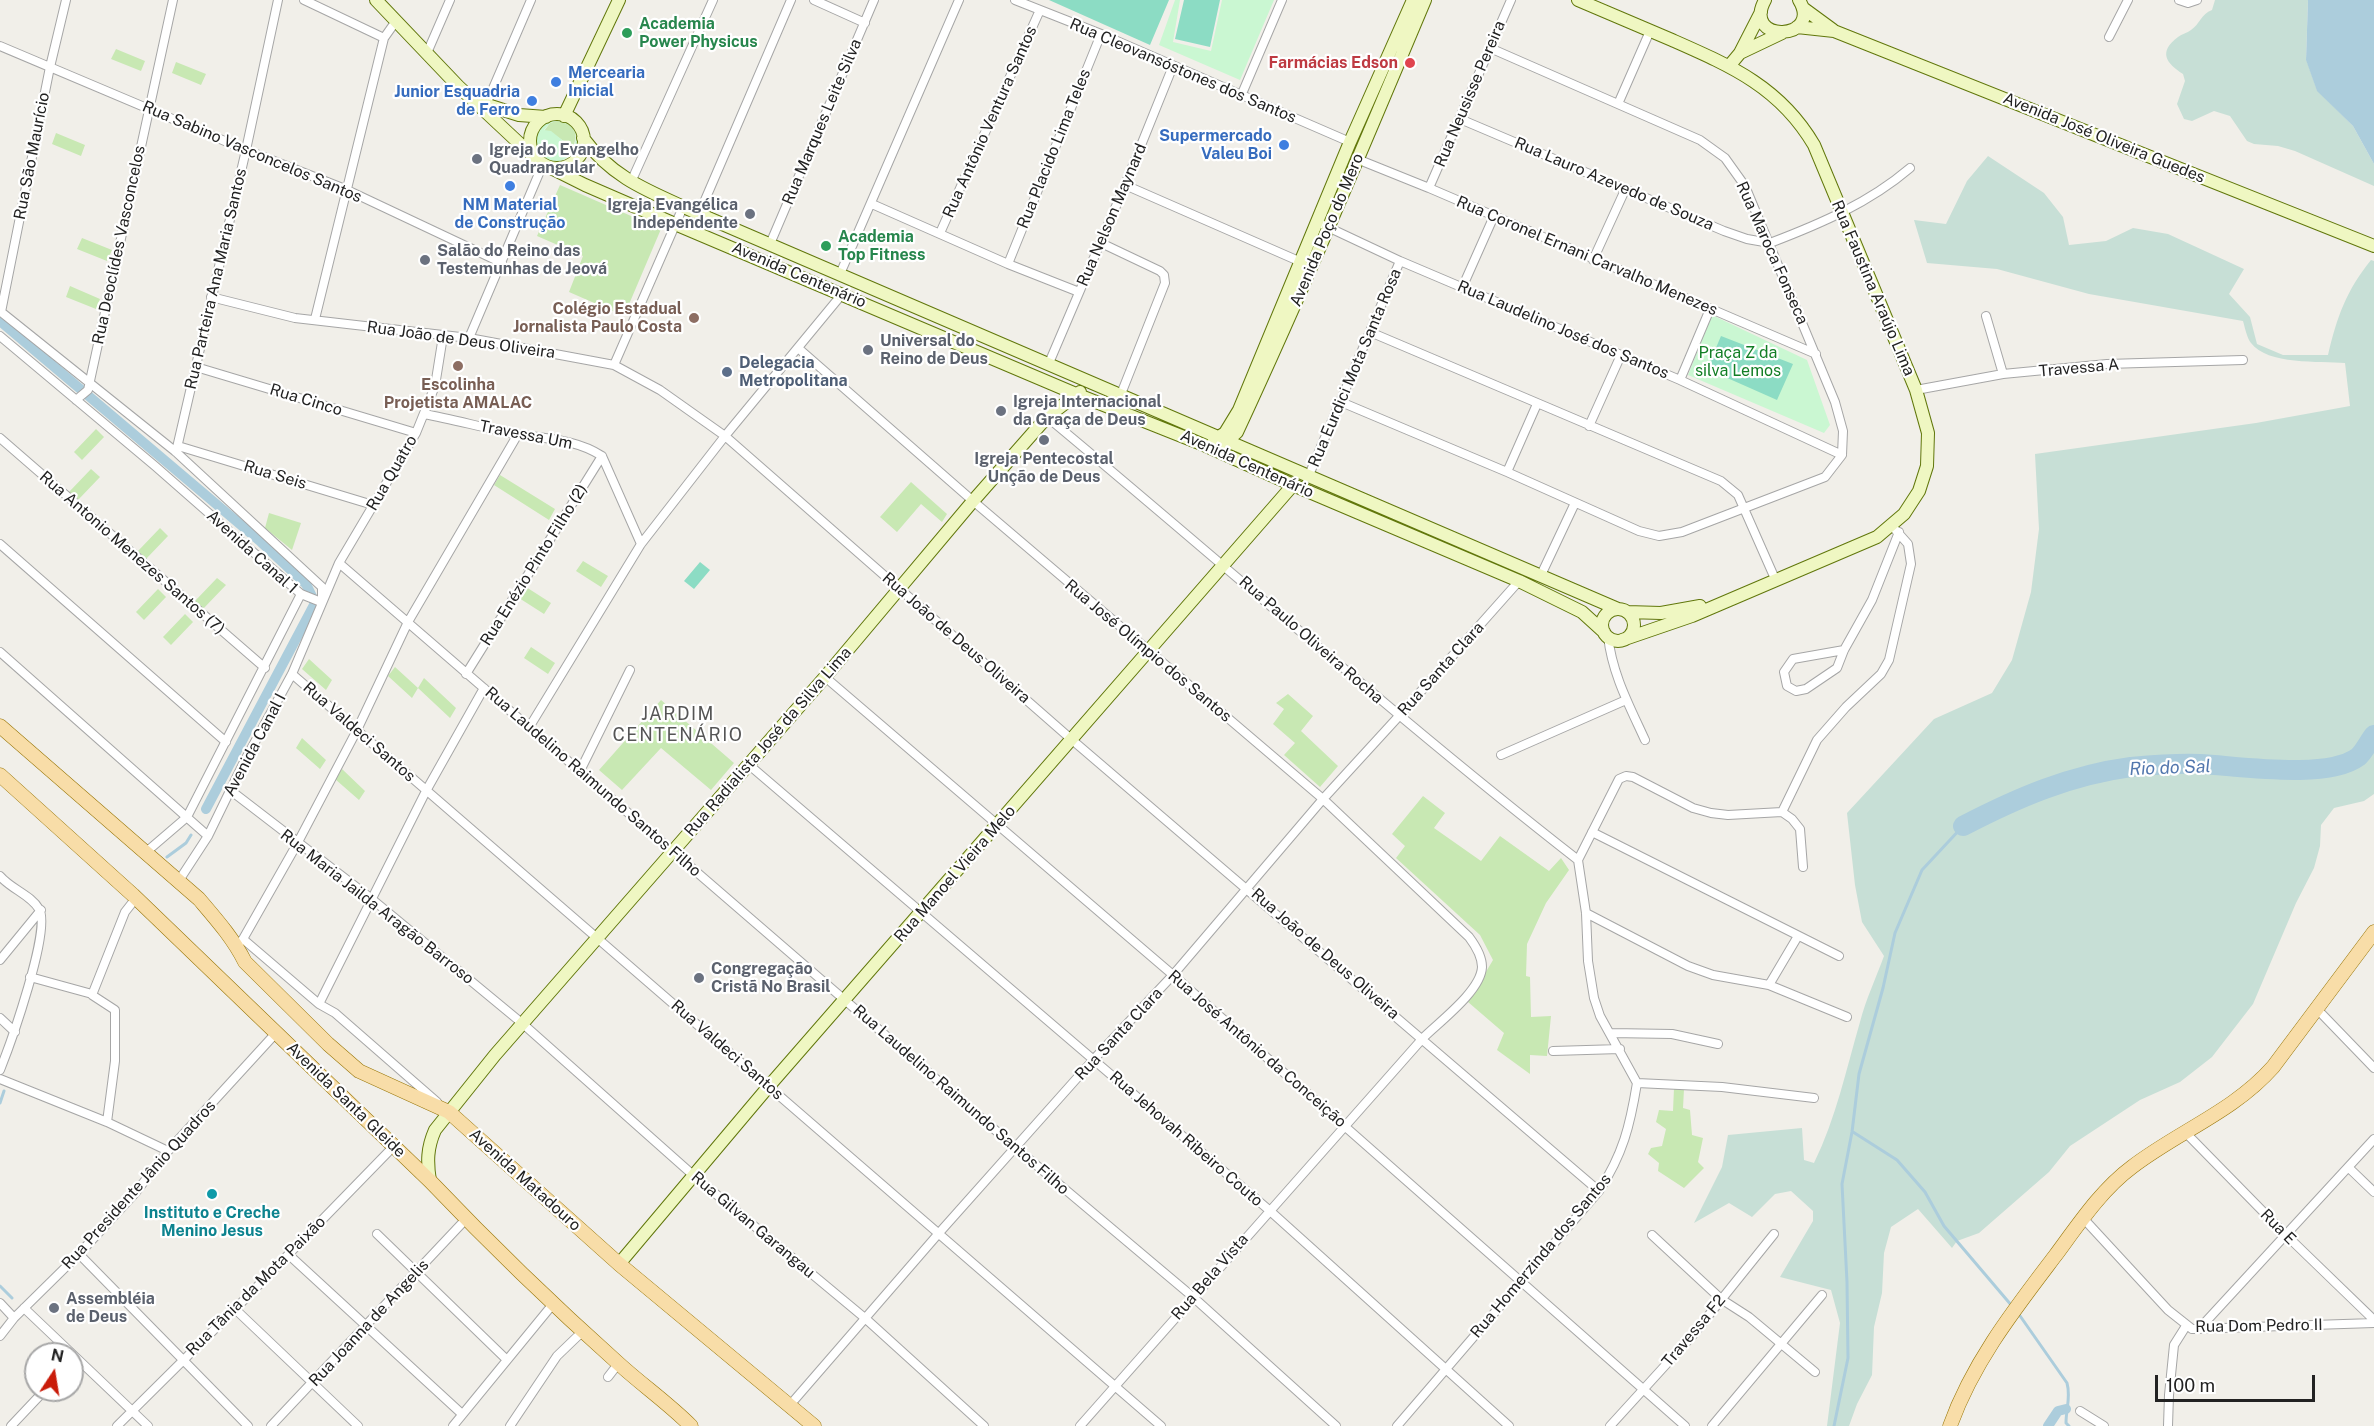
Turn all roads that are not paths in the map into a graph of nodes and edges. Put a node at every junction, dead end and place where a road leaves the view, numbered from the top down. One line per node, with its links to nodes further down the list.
1 (66, 0): 41 (street, Rua São Maurício)
2 (173, 0): 45 (street, Rua Deoclídes Vasconcelos)
3 (278, 0): 51 (street, Rua Parteira Ana Maria Santos)
4 (304, 0): 34 (street)
5 (376, 0): 26 (street, Avenida Centenário)
6 (450, 0): 37 (street)
7 (531, 0): 44 (street)
8 (619, 0): 46 (street)
9 (712, 0): 55 (street)
10 (791, 0): 63 (street)
11 (814, 0): 27 (street)
12 (874, 0): 27 (street, Rua Marques Leite Silva)
13 (960, 0): 61 (street)
14 (1015, 0): 25 (street, Rua Cleovansóstones dos Santos)
15 (1282, 0): 42 (street)
16 (1413, 0): 50 (street, Avenida Poço do Mero)
17 (1425, 0): 52 (street, Avenida Poço do Mero)
18 (1511, 0): 36 (street, Rua Neusisse Pereira)
19 (1578, 0): 29 (street, Rua Faustina Araújo Lima)
20 (2128, 0): 33 (street)
21 (2179, 0): 22 (street)
22 (2196, 1)
23 (1800, 2): 28 (street); 30 (street, Avenida José Oliveira Guedes)
24 (1763, 6): 31 (street); 38 (street)
25 (1040, 10): 32 (street, Rua Cleovansóstones dos Santos); 68 (street, Rua Antônio Ventura Santos)
26 (396, 21): 34 (street); 37 (street, Avenida Centenário)
27 (865, 23): 72 (street, Rua Marques Leite Silva)
28 (1797, 27): 30 (street, Avenida José Oliveira Guedes); 31 (street)
29 (1650, 31): 39 (street, Rua Faustina Araújo Lima); 43 (street)
30 (1834, 31): 71 (street, Avenida José Oliveira Guedes)
31 (1782, 33): 38 (street)
32 (1101, 34): 40 (street, Rua Cleovansóstones dos Santos); 78 (street, Rua Placido Lima Teles)
33 (2109, 37)
34 (384, 38): 58 (street)
35 (0, 46): 41 (street, Rua Sabino Vasconcelos Santos)
36 (1490, 48): 43 (street, Rua Maroca Fonseca); 48 (street, Rua Neusisse Pereira)
37 (427, 53): 44 (street, Avenida Centenário)
38 (1740, 53): 39 (street)
39 (1730, 65): 64 (street, Rua Faustina Araújo Lima)
40 (1173, 66): 42 (street, Rua Cleovansóstones dos Santos); 56 (street, Rua Nelson Maynard)
41 (50, 67): 45 (street, Rua Sabino Vasconcelos Santos); 85 (street, Rua São Maurício)
42 (1241, 96): 50 (street, Rua Cleovansóstones dos Santos)
43 (1618, 104): 70 (street, Rua Maroca Fonseca)
44 (481, 105): 47 (street); 53 (street, Avenida Centenário)
45 (148, 109): 51 (street, Rua Sabino Vasconcelos Santos); 103 (street, Rua Deoclídes Vasconcelos)
46 (564, 116): 47 (street); 49 (street)
47 (546, 117): 53 (street)
48 (1460, 119): 57 (street, Rua Neusisse Pereira); 59 (street, Rua Lauro Azevedo de Souza)
49 (584, 138): 53 (street); 55 (street, Avenida Centenário)
50 (1350, 142): 60 (street, Avenida Poço do Mero)
51 (246, 150): 58 (street, Rua Sabino Vasconcelos Santos); 83 (street, Rua Parteira Ana Maria Santos)
52 (1357, 159): 57 (street, Rua Coronel Ernani Carvalho Menezes); 60 (street, Avenida Poço do Mero)
53 (544, 164): 66 (street, Avenida Centenário); 76 (street)
54 (1910, 168): 64 (street)
55 (631, 182): 62 (street, Avenida Centenário)
56 (1125, 185): 69 (street, Rua Nelson Maynard); 74 (street)
57 (1430, 188): 65 (street, Rua Coronel Ernani Carvalho Menezes)
58 (345, 189): 76 (street, Rua Sabino Vasconcelos Santos); 87 (street)
59 (1625, 190): 70 (street, Rua Lauro Azevedo de Souza); 73 (street)
60 (1332, 200): 67 (street, Avenida Poço do Mero)
61 (872, 204): 68 (street); 79 (street)
62 (683, 207): 63 (street, Avenida Centenário); 66 (street)
63 (699, 214): 72 (street, Avenida Centenário)
64 (1841, 214): 70 (street); 102 (street, Rua Faustina Araújo Lima)
65 (1494, 216): 73 (street, Rua Coronel Ernani Carvalho Menezes); 80 (street)
66 (675, 224): 77 (street, Avenida Centenário); 97 (street)
67 (1322, 224): 74 (street, Avenida Poço do Mero); 75 (street, Rua Laudelino José dos Santos); 115 (street, Avenida Poço do Mero)
68 (940, 233): 78 (street)
69 (1101, 243): 81 (street, Rua Nelson Maynard); 105 (street)
70 (1770, 243): 93 (street, Rua Maroca Fonseca)
71 (2371, 245)
72 (775, 246): 77 (street); 79 (street, Avenida Centenário)
73 (1593, 260): 84 (street, Rua Coronel Ernani Carvalho Menezes)
74 (1301, 261): 115 (street, Avenida Poço do Mero)
75 (1400, 261): 80 (street, Rua Laudelino José dos Santos); 88 (street, Rua Eurdici Mota Santa Rosa)
76 (502, 263): 91 (street)
77 (772, 264): 82 (street, Avenida Centenário)
78 (1008, 264): 81 (street)
79 (840, 274): 96 (street, Avenida Centenário)
80 (1462, 288): 94 (street, Rua Laudelino José dos Santos)
81 (1078, 292): 96 (street, Rua Nelson Maynard)
82 (843, 293): 92 (street); 104 (street, Avenida Centenário)
83 (211, 297): 87 (street, Rua João de Deus Oliveira); 98 (street, Rua Parteira Ana Maria Santos)
84 (1710, 309): 93 (street, Rua Coronel Ernani Carvalho Menezes); 100 (street)
85 (0, 311): 103 (street, Avenida Canal 1)
86 (1986, 316): 99 (street)
87 (315, 319): 90 (street, Rua João de Deus Oliveira)
88 (1370, 332): 106 (street, Rua Eurdici Mota Santa Rosa); 107 (street)
89 (0, 336): 103 (street, Avenida Canal 1)
90 (442, 336): 91 (street, Rua João de Deus Oliveira); 108 (street, Rua Quatro)
91 (470, 338): 97 (street, Rua João de Deus Oliveira)
92 (798, 348): 113 (street); 122 (street, Rua José Olímpio dos Santos)
93 (1816, 354): 117 (street, Rua Maroca Fonseca)
94 (1621, 355): 100 (street, Rua Laudelino José dos Santos); 110 (street)
95 (2243, 360): 99 (street, Travessa A)
96 (1048, 363): 101 (street, Avenida Centenário)
97 (614, 365): 113 (street, Rua João de Deus Oliveira)
98 (196, 367): 111 (street, Rua Cinco); 116 (street, Rua Parteira Ana Maria Santos)
99 (2003, 374): 102 (street, Travessa A)
100 (1680, 380): 117 (street, Rua Laudelino José dos Santos)
101 (1098, 386): 104 (street, Rua Radialista José da Silva Lima); 105 (street, Avenida Centenário)
102 (1916, 390): 126 (street, Rua Faustina Araújo Lima)
103 (84, 393): 116 (street, Avenida Canal 1); 135 (street, Avenida Canal 1)
104 (1076, 394): 109 (street, Rua Radialista José da Silva Lima); 115 (street, Avenida Centenário)
105 (1121, 394): 115 (street, Avenida Centenário)
106 (1341, 402): 119 (street); 120 (street, Rua Eurdici Mota Santa Rosa)
107 (1537, 404): 110 (street); 119 (street)
108 (424, 414): 111 (street, Rua Quatro); 112 (street, Travessa Um)
109 (1047, 417): 122 (street, Rua Radialista José da Silva Lima); 130 (street, Rua Paulo Oliveira Rocha)
110 (1589, 426): 125 (street)
111 (416, 433): 124 (street, Rua Quatro)
112 (518, 434): 118 (street, Travessa Um); 139 (street)
113 (725, 436): 128 (street); 134 (street, Rua João de Deus Oliveira)
114 (0, 438): 145 (street, Rua Antonio Menezes Santos (7))
115 (1217, 443): 120 (street, Avenida Centenário); 121 (street, Avenida Centenário)
116 (177, 449): 124 (street, Rua Seis); 137 (street, Avenida Canal 1)
117 (1842, 455): 125 (street)
118 (602, 456): 128 (street); 148 (street, Rua Enézio Pinto Filho (2))
119 (1507, 472): 123 (street)
120 (1309, 476): 131 (street, Avenida Centenário)
121 (1293, 485): 130 (street, Rua Manoel Vieira Melo); 132 (street, Avenida Centenário)
122 (973, 501): 134 (street, Rua Radialista José da Silva Lima); 144 (street, Rua José Olímpio dos Santos)
123 (1575, 503): 125 (street); 131 (street)
124 (373, 504): 129 (street, Rua Quatro)
125 (1744, 507): 133 (street)
126 (1896, 529): 133 (street, Rua Faustina Araújo Lima); 142 (street); 166 (street)
127 (0, 544): 158 (street)
128 (641, 544): 154 (street)
129 (339, 563): 137 (street, Rua Quatro); 139 (street, Rua Laudelino Raimundo Santos Filho)
130 (1224, 564): 144 (street, Rua Manoel Vieira Melo); 152 (street, Rua Paulo Oliveira Rocha)
131 (1541, 575): 138 (street, Avenida Centenário)
132 (1519, 581): 140 (street, Avenida Centenário); 152 (street, Rua Santa Clara)
133 (1776, 581): 136 (street, Rua Faustina Araújo Lima)
134 (899, 589): 149 (street, Rua Radialista José da Silva Lima); 156 (street, Rua João de Deus Oliveira)
135 (301, 594): 137 (street); 145 (street, Avenida Canal 1)
136 (1730, 599): 138 (street, Rua Faustina Araújo Lima); 141 (street, Rua Faustina Araújo Lima)
137 (321, 602): 147 (street, Avenida Canal I)
138 (1622, 610): 140 (street); 141 (street)
139 (408, 622): 148 (street, Rua Laudelino Raimundo Santos Filho); 155 (street)
140 (1606, 634): 141 (street, Avenida Centenário); 151 (street)
141 (1622, 640)
142 (1844, 650): 142 (street)
143 (0, 652): 167 (street)
144 (1149, 652): 156 (street, Rua Manoel Vieira Melo); 165 (street, Rua José Olímpio dos Santos)
145 (265, 668): 158 (street, Avenida Canal 1)
146 (630, 670): 161 (street)
147 (292, 674): 155 (street, Rua Valdeci Santos); 163 (street, Avenida Canal I)
148 (466, 674): 150 (street, Rua Laudelino Raimundo Santos Filho)
149 (825, 677): 160 (street, Rua Radialista José da Silva Lima); 168 (street, Rua José Antônio da Conceição)
150 (484, 688): 154 (street, Rua Laudelino Raimundo Santos Filho); 164 (street)
151 (1626, 699): 157 (street); 159 (street)
152 (1399, 716): 165 (street, Rua Santa Clara); 174 (street, Rua Paulo Oliveira Rocha)
153 (0, 726): 173 (main road, Avenida Santa Gleide)
154 (530, 726): 161 (street, Rua Laudelino Raimundo Santos Filho)
155 (357, 730): 164 (street, Rua Valdeci Santos); 171 (street)
156 (1071, 739): 168 (street, Rua Manoel Vieira Melo); 178 (street, Rua João de Deus Oliveira)
157 (1645, 740)
158 (226, 742): 167 (street, Avenida Canal 1)
159 (1501, 755)
160 (748, 765): 172 (street, Rua Radialista José da Silva Lima); 182 (street, Rua Jehovah Ribeiro Couto)
161 (580, 771): 172 (street, Rua Laudelino Raimundo Santos Filho)
162 (0, 775): 179 (main road, Avenida Santa Gleide)
163 (230, 790): 170 (street, Avenida Canal I); 171 (street, Rua Maria Jailda Aragão Barroso)
164 (426, 791): 180 (street); 186 (street, Rua Valdeci Santos)
165 (1323, 799): 178 (street, Rua Santa Clara); 190 (street, Rua José Olímpio dos Santos)
166 (1782, 812): 169 (street); 175 (street)
167 (187, 817): 170 (street); 173 (street, Avenida Canal 1)
168 (997, 827): 182 (street, Rua Manoel Vieira Melo); 191 (street, Rua José Antônio da Conceição)
169 (1592, 832): 174 (street); 185 (street)
170 (208, 836): 177 (street, Avenida Canal I)
171 (297, 844): 180 (street, Rua Maria Jailda Aragão Barroso); 187 (street)
172 (672, 852): 186 (street, Rua Radialista José da Silva Lima); 195 (street, Rua Laudelino Raimundo Santos Filho)
173 (145, 853): 177 (main road, Avenida Santa Gleide)
174 (1578, 860): 183 (street)
175 (1803, 867)
176 (0, 878): 181 (street)
177 (178, 882): 187 (main road, Avenida Santa Gleide)
178 (1247, 888): 191 (street, Rua Santa Clara); 204 (street, Rua João de Deus Oliveira)
179 (136, 898): 194 (street); 202 (main road, Avenida Santa Gleide)
180 (373, 900): 196 (street); 200 (street, Rua Maria Jailda Aragão Barroso)
181 (41, 910): 189 (street); 192 (street)
182 (921, 912): 195 (street, Rua Manoel Vieira Melo); 208 (street, Rua Jehovah Ribeiro Couto)
183 (1586, 913): 193 (street); 203 (street)
184 (2374, 932): 197 (main road)
185 (1798, 936): 188 (street); 193 (street)
186 (597, 938): 200 (street, Rua Radialista José da Silva Lima); 213 (street, Rua Valdeci Santos)
187 (240, 943): 196 (street, Avenida Matadouro); 215 (main road, Avenida Santa Gleide)
188 (1839, 956)
189 (0, 960)
190 (1482, 967): 204 (street, Rua Bela Vista)
191 (1173, 975): 208 (street, Rua Santa Clara); 217 (street, Rua José Antônio da Conceição)
192 (30, 976): 194 (street); 201 (street)
193 (1769, 985): 198 (street)
194 (92, 994): 216 (street)
195 (844, 1000): 213 (street, Rua Manoel Vieira Melo); 221 (street, Rua Laudelino Raimundo Santos Filho)
196 (319, 1004): 215 (street, Avenida Matadouro)
197 (2317, 1009): 209 (street); 218 (main road)
198 (1847, 1017)
199 (0, 1018): 201 (street)
200 (523, 1024): 215 (street, Rua Radialista José da Silva Lima); 224 (street, Rua Gilvan Garangau)
201 (15, 1032): 210 (street)
202 (276, 1033): 220 (main road, Avenida Santa Gleide); 222 (street, Rua Presidente Jânio Quadros)
203 (1611, 1033): 205 (street); 206 (street)
204 (1423, 1038): 217 (street, Rua Bela Vista); 226 (street, Rua João de Deus Oliveira)
205 (1718, 1044)
206 (1620, 1049): 207 (street); 212 (street)
207 (1553, 1051)
208 (1094, 1059): 221 (street, Rua Santa Clara); 228 (street, Rua Jehovah Ribeiro Couto)
209 (2374, 1068)
210 (0, 1070)
211 (0, 1079): 216 (street)
212 (1637, 1083): 214 (street); 226 (street, Rua Homerzinda dos Santos)
213 (769, 1086): 224 (street, Rua Manoel Vieira Melo); 231 (street, Rua Valdeci Santos)
214 (1814, 1098)
215 (448, 1112): 225 (street, Rua Radialista José da Silva Lima); 238 (main road, Avenida Matadouro)
216 (107, 1122): 222 (street)
217 (1345, 1126): 228 (street, Rua Bela Vista); 240 (street, Rua José Antônio da Conceição)
218 (2185, 1132): 229 (main road); 234 (street, Rua E)
219 (2374, 1139): 223 (street)
220 (394, 1146): 225 (main road, Avenida Santa Gleide); 237 (street, Rua Tânia da Mota Paixão)
221 (1016, 1148): 231 (street, Rua Santa Clara); 242 (street, Rua Laudelino Raimundo Santos Filho)
222 (168, 1151): 236 (street, Rua Presidente Jânio Quadros)
223 (2349, 1167): 227 (street); 234 (street)
224 (693, 1176): 238 (street, Rua Manoel Vieira Melo); 249 (street, Rua Gilvan Garangau)
225 (430, 1181): 230 (main road, Avenida Santa Gleide)
226 (1599, 1191): 240 (street, Rua Homerzinda dos Santos)
227 (2374, 1192)
228 (1269, 1210): 242 (street, Rua Bela Vista); 262 (street, Rua Jehovah Ribeiro Couto)
229 (2084, 1218): 252 (street, Rua Dom Pedro II); 292 (main road)
230 (466, 1219): 239 (street, Rua Joanna de Angelis); 245 (main road, Avenida Santa Gleide)
231 (939, 1233): 249 (street, Rua Santa Clara); 266 (street, Rua Valdeci Santos)
232 (377, 1234): 239 (street)
233 (1774, 1234): 243 (street, Travessa F2)
234 (2285, 1234): 250 (street, Rua E); 253 (street)
235 (1652, 1235): 243 (street)
236 (79, 1254): 246 (street, Rua Presidente Jânio Quadros); 258 (street)
237 (289, 1255): 247 (street, Rua Tânia da Mota Paixão); 251 (street)
238 (619, 1264): 269 (main road, Avenida Matadouro)
239 (417, 1272): 251 (street, Rua Joanna de Angelis); 259 (street)
240 (1520, 1282): 262 (street, Rua Homerzinda dos Santos); 267 (street, Rua José Antônio da Conceição)
241 (1822, 1295): 257 (street)
242 (1193, 1297): 266 (street, Rua Bela Vista); 286 (street, Rua Laudelino Raimundo Santos Filho)
243 (1721, 1299): 257 (street); 267 (street, Travessa F2)
244 (0, 1303): 248 (street)
245 (553, 1304): 254 (main road, Avenida Santa Gleide); 259 (street)
246 (24, 1308): 248 (street, Rua Presidente Jânio Quadros); 256 (street)
247 (235, 1309): 258 (street, Rua Tânia da Mota Paixão); 265 (street)
248 (15, 1318): 255 (street, Rua Presidente Jânio Quadros)
249 (866, 1320): 269 (street, Rua Santa Clara); 283 (street, Rua Gilvan Garangau)
250 (2374, 1322): 253 (street, Rua Dom Pedro II)
251 (365, 1326): 265 (street, Rua Joanna de Angelis); 272 (street)
252 (2186, 1326): 253 (street, Rua Dom Pedro II); 294 (street)
253 (2199, 1329)
254 (583, 1331): 260 (main road, Avenida Santa Gleide); 281 (street)
255 (0, 1336)
256 (57, 1342)
257 (1782, 1345): 263 (street); 291 (street)
258 (183, 1359): 270 (street, Rua Tânia da Mota Paixão); 277 (street)
259 (506, 1359): 272 (street)
260 (618, 1364): 264 (street); 273 (main road, Avenida Santa Gleide)
261 (84, 1368): 270 (street)
262 (1447, 1369): 287 (street, Rua Homerzinda dos Santos); 288 (street, Rua Jehovah Ribeiro Couto)
263 (1815, 1372)
264 (608, 1377)
265 (312, 1383): 278 (street, Rua Joanna de Angelis); 279 (street)
266 (1116, 1385): 284 (street, Rua Bela Vista); 285 (street, Rua Valdeci Santos)
267 (1642, 1390): 289 (street, Travessa F2); 290 (street, Rua José Antônio da Conceição)
268 (34, 1402): 274 (street)
269 (790, 1405): 282 (main road, Avenida Matadouro)
270 (133, 1410): 275 (street, Rua Tânia da Mota Paixão); 276 (street)
271 (2080, 1411): 293 (street)
272 (462, 1414): 280 (street)
273 (682, 1423)
274 (11, 1426)
275 (117, 1426)
276 (147, 1426)
277 (248, 1426)
278 (271, 1426)
279 (358, 1426)
280 (453, 1426)
281 (510, 1426)
282 (814, 1426)
283 (984, 1426)
284 (1080, 1426)
285 (1161, 1426)
286 (1336, 1426)
287 (1396, 1426)
288 (1509, 1426)
289 (1610, 1426)
290 (1685, 1426)
291 (1712, 1426)
292 (1950, 1426)
293 (2104, 1426)
294 (2168, 1426)

